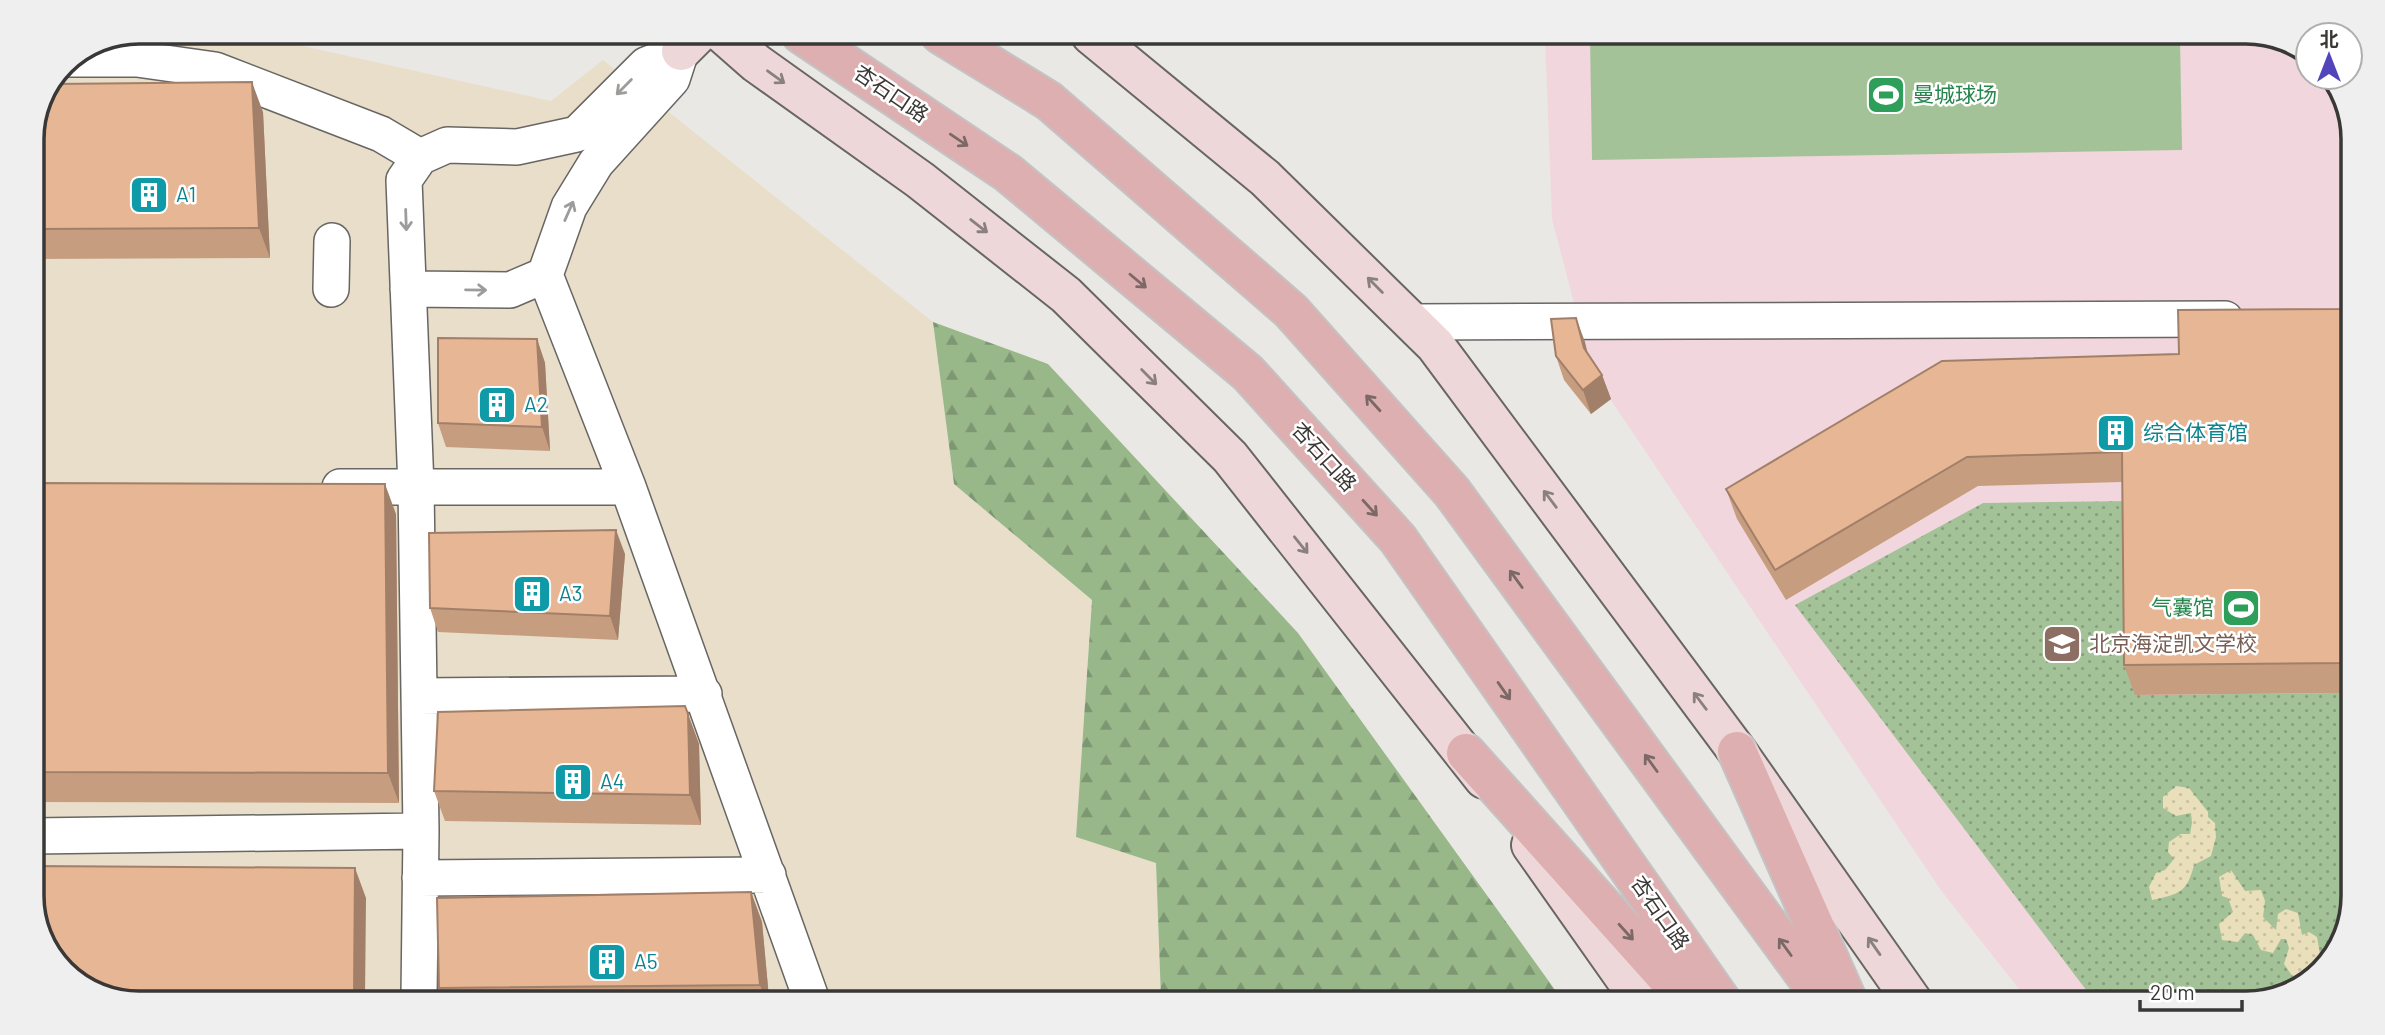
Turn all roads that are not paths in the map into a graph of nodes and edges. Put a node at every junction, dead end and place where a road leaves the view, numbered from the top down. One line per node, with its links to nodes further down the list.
1 (685, 44): 8 (street, one-way to 8)
2 (688, 44): 10 (street, one-way to 2)
3 (735, 44): 21 (street, one-way to 21)
4 (816, 44): 30 (main road, 杏石口路, one-way to 30)
5 (956, 44): 31 (main road, one-way to 5)
6 (1102, 44): 14 (street, one-way to 6)
7 (88, 59): 8 (street)
8 (420, 157): 12 (street, one-way to 12)
9 (332, 241): 11 (street)
10 (545, 275): 12 (street, one-way to 10); 17 (street)
11 (331, 289)
12 (408, 289): 16 (street)
13 (2255, 319): 14 (street)
14 (1412, 322): 20 (street, one-way to 14)
15 (306, 486): 16 (street)
16 (416, 486): 17 (street); 19 (street)
17 (628, 486): 18 (street)
18 (704, 694): 19 (street); 24 (street)
19 (419, 696): 22 (street)
20 (1737, 751): 32 (main road); 33 (street, one-way to 20)
21 (1466, 753): 28 (street); 29 (main road, one-way to 29)
22 (421, 831): 23 (street); 25 (street)
23 (44, 836)
24 (768, 875): 25 (street); 27 (street)
25 (420, 878): 26 (street)
26 (419, 991)
27 (809, 991)
28 (1634, 991)
29 (1679, 991)
30 (1714, 991)
31 (1817, 991)
32 (1843, 991)
33 (1905, 991)

